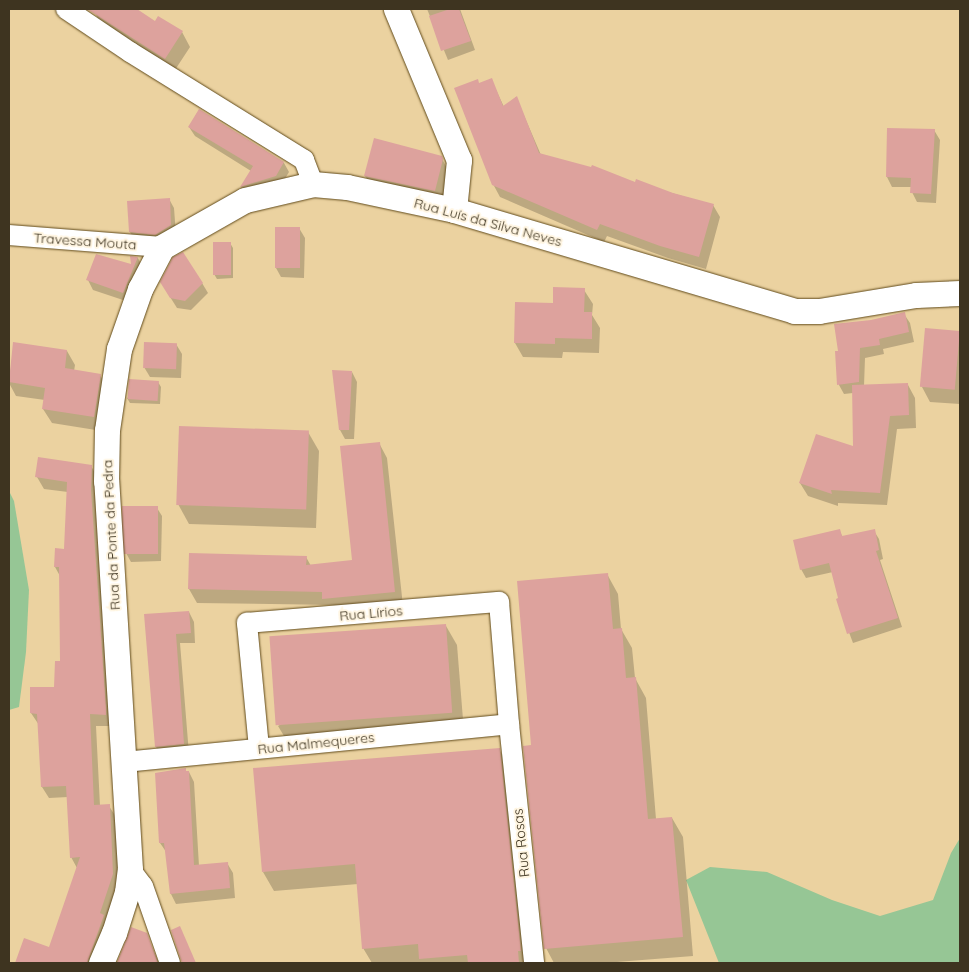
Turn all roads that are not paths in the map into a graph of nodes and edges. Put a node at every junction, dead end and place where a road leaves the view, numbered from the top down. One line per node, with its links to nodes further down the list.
1 (66, 9): 3 (street)
2 (396, 9): 4 (street)
3 (313, 184): 4 (street, Rua Luís da Silva Neves); 6 (street)
4 (454, 210): 7 (street, Rua Luís da Silva Neves)
5 (9, 235): 6 (street, Travessa Mouta)
6 (162, 247): 10 (street, Rua da Ponte da Pedra)
7 (960, 293)
8 (509, 724): 9 (street, Rua Malmequeres); 9 (street, Rua Lírios); 14 (street, Rua Rosas)
9 (259, 748): 10 (street, Rua Malmequeres)
10 (124, 762): 11 (street, Rua da Ponte da Pedra)
11 (130, 869): 12 (street, Rua da Ponte da Pedra); 13 (street)
12 (101, 963)
13 (170, 963)
14 (534, 963)

